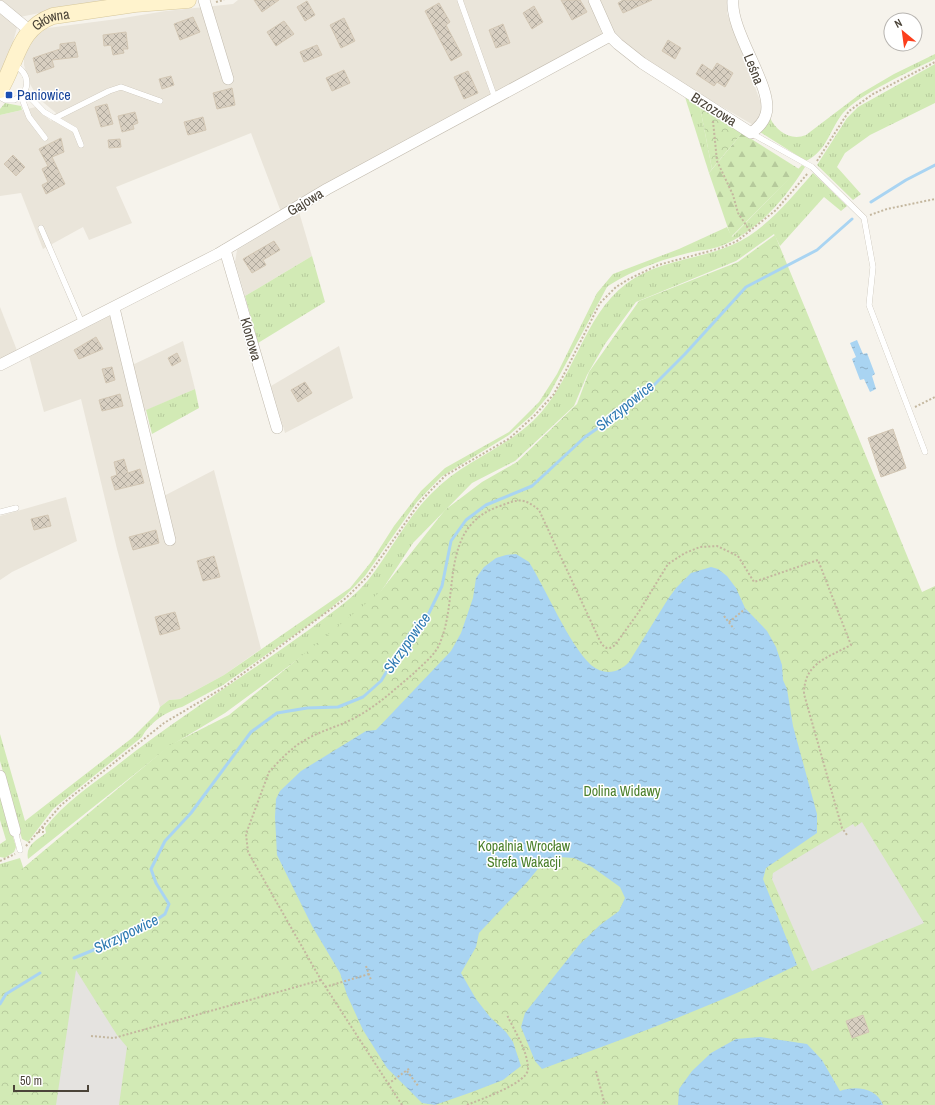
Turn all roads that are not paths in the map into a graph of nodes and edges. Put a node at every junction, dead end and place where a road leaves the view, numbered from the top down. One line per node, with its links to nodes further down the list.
1 (188, 0): 6 (street, Główna)
2 (460, 0): 15 (lane)
3 (594, 0): 9 (street, Brzozowa)
4 (733, 0): 18 (street, Leśna)
5 (205, 2): 11 (street)
6 (100, 5): 8 (street, Główna)
7 (0, 6): 8 (street)
8 (29, 30): 10 (street, Główna)
9 (610, 36): 15 (street, Gajowa); 18 (street, Brzozowa)
10 (14, 64): 12 (street, Główna); 13 (lane)
11 (228, 79)
12 (0, 90)
13 (23, 94): 14 (lane); 17 (lane); 19 (lane)
14 (0, 97)
15 (495, 98): 22 (street, Gajowa)
16 (160, 101): 17 (lane)
17 (55, 118): 20 (lane)
18 (751, 133): 27 (lane, Brzozowa)
19 (45, 138)
20 (81, 145)
21 (41, 228): 24 (lane)
22 (226, 250): 23 (street, Gajowa); 26 (street, Klonowa)
23 (114, 308): 24 (street, Gajowa); 30 (street)
24 (82, 323): 25 (street, Gajowa)
25 (0, 365)
26 (277, 428)
27 (925, 452)
28 (16, 508): 29 (lane)
29 (0, 512)
30 (170, 540)
31 (0, 776): 32 (street)
32 (15, 832): 33 (lane)
33 (20, 850)

